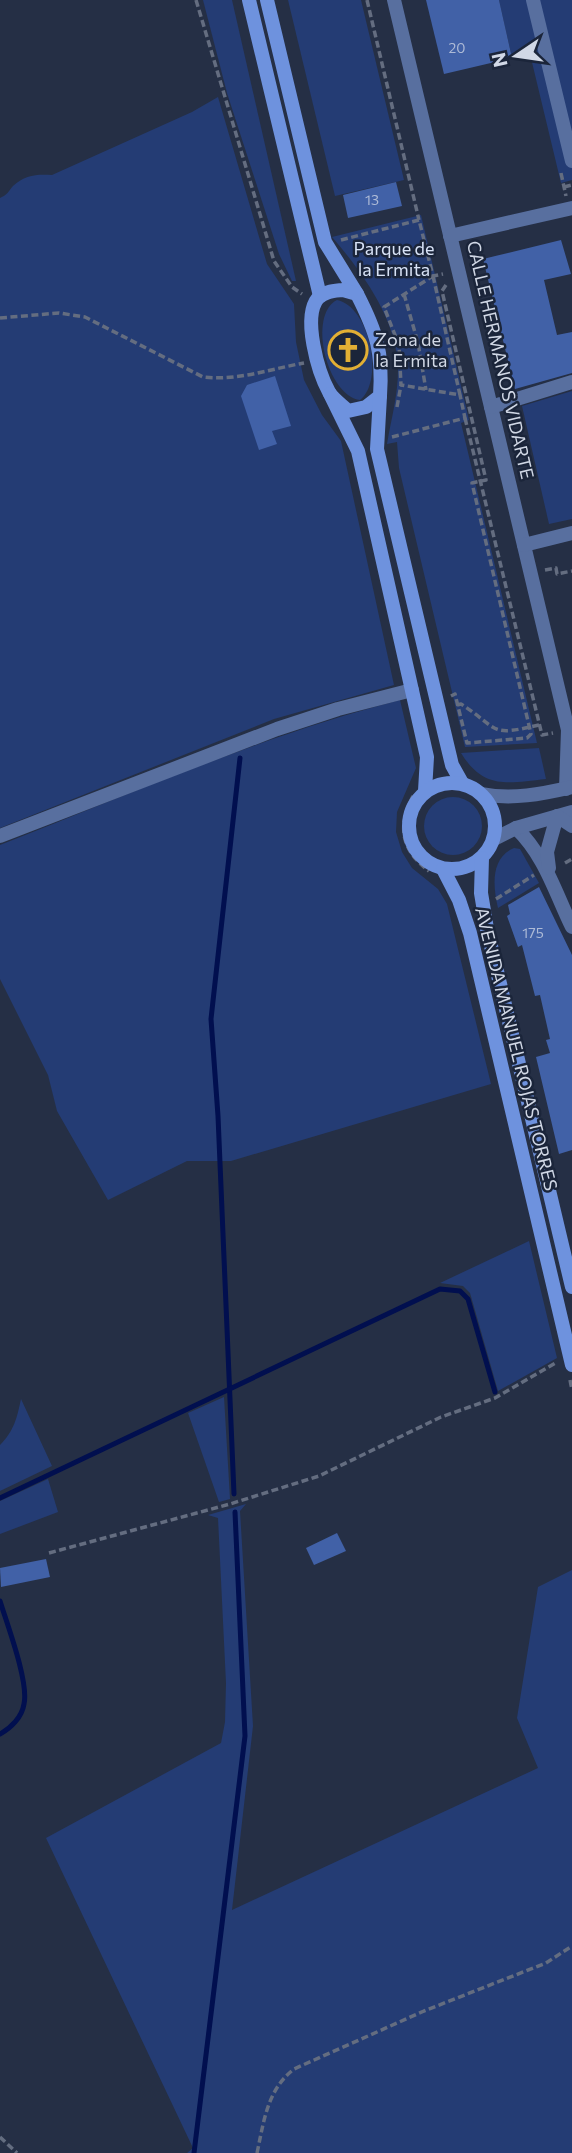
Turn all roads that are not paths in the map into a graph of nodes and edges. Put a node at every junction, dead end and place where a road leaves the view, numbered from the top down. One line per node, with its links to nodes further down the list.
1 (249, 0): 9 (main road)
2 (267, 0): 8 (main road)
3 (394, 0): 7 (street, CALLE HERMANOS VIDARTE)
4 (533, 0): 5 (street)
5 (572, 161)
6 (572, 208): 7 (street)
7 (450, 236): 13 (street, CALLE HERMANOS VIDARTE)
8 (357, 294): 9 (main road); 12 (main road)
9 (318, 299): 11 (main road)
10 (572, 382): 13 (street)
11 (330, 394): 12 (main road); 16 (main road)
12 (380, 396): 18 (main road)
13 (491, 407): 15 (street, CALLE HERMANOS VIDARTE)
14 (572, 533): 15 (street)
15 (524, 545): 17 (street, CALLE HERMANOS VIDARTE)
16 (412, 690): 20 (main road); 26 (street)
17 (570, 733): 19 (street, CALLE HERMANOS VIDARTE)
18 (462, 783): 20 (main road); 21 (main road)
19 (569, 788): 21 (street)
20 (425, 792): 29 (main road)
21 (482, 794): 27 (main road)
22 (572, 812): 23 (street)
23 (557, 816): 24 (street); 25 (street); 30 (street)
24 (572, 826)
25 (516, 828): 27 (street); 30 (street)
26 (0, 836)
27 (494, 839): 28 (main road)
28 (482, 858): 29 (main road); 32 (main road, AVENIDA MANUEL ROJAS TORRES)
29 (443, 869): 33 (main road, AVENIDA MANUEL ROJAS TORRES)
30 (549, 873): 31 (street)
31 (572, 927)
32 (572, 1287)
33 (571, 1361)

